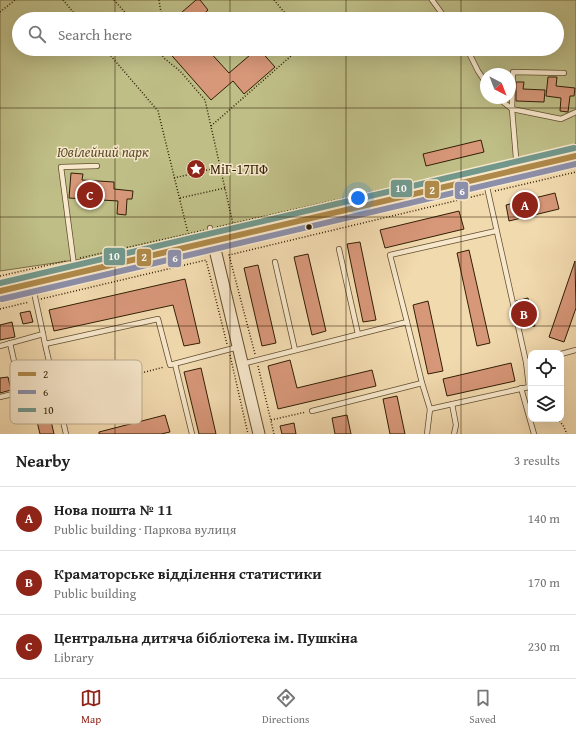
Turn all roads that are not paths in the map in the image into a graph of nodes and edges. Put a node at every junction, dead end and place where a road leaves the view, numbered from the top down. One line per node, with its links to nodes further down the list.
1 (432, 0): 2 (lane)
2 (441, 12)
3 (470, 56): 5 (lane)
4 (564, 73): 7 (lane)
5 (480, 74)
6 (506, 104): 7 (lane)
7 (512, 109): 8 (lane); 11 (lane)
8 (576, 112)
9 (576, 156): 11 (street)
10 (97, 166): 18 (lane)
11 (518, 170): 12 (street)
12 (484, 178): 14 (lane); 15 (street)
13 (210, 228): 15 (lane)
14 (496, 231): 21 (lane); 33 (lane)
15 (213, 241): 18 (street); 27 (street)
16 (339, 249): 23 (lane)
17 (274, 262): 28 (lane)
18 (75, 273): 19 (street)
19 (32, 284): 20 (street); 22 (lane)
20 (0, 291)
21 (407, 322): 23 (lane); 36 (lane)
22 (43, 334): 24 (lane); 25 (lane)
23 (358, 334): 28 (lane)
24 (10, 343): 26 (lane); 31 (lane)
25 (45, 344): 32 (lane); 34 (lane)
26 (0, 346)
27 (233, 348): 34 (lane); 35 (street)
28 (295, 350): 35 (lane)
29 (576, 350): 30 (lane)
30 (564, 353)
31 (13, 360)
32 (49, 360)
33 (526, 362): 37 (lane)
34 (175, 364): 45 (lane)
35 (242, 364): 46 (street)
36 (422, 383): 41 (lane); 42 (lane)
37 (521, 388): 40 (lane); 49 (lane)
38 (10, 394): 39 (lane)
39 (0, 397)
40 (452, 404): 41 (lane); 48 (lane)
41 (430, 409): 47 (lane)
42 (312, 411)
43 (64, 424): 44 (lane)
44 (66, 434)
45 (192, 434)
46 (259, 434)
47 (428, 434)
48 (454, 434)
49 (534, 434)

